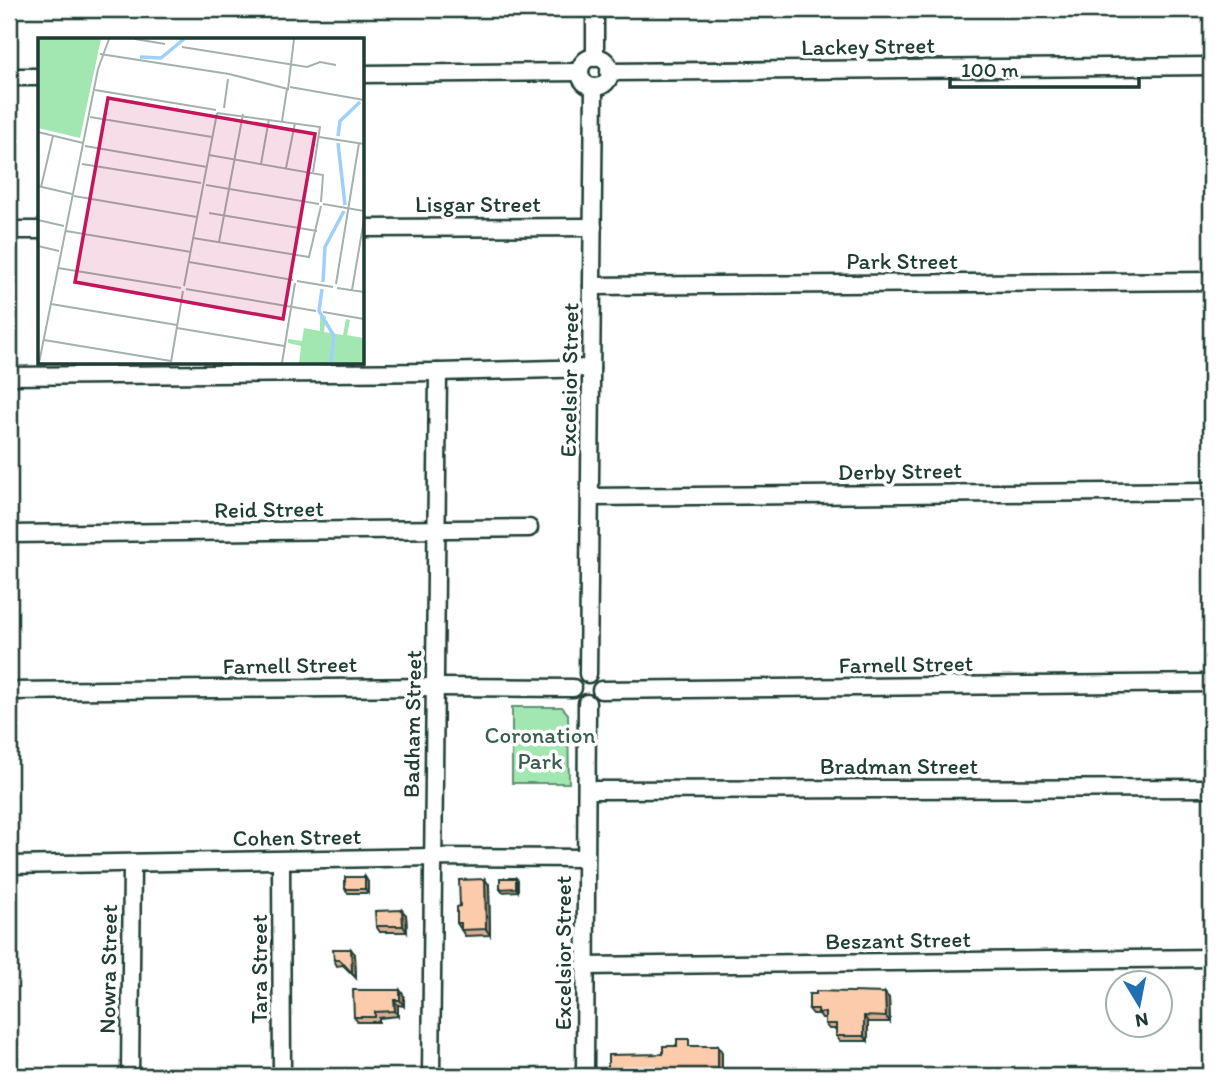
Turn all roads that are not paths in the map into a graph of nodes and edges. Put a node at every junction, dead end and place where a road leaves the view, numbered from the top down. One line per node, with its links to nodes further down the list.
1 (595, 9): 2 (street)
2 (595, 58): 4 (street); 5 (street)
3 (1211, 66): 5 (street, Lackey Street)
4 (580, 72): 6 (street); 9 (street)
5 (610, 72): 9 (street)
6 (364, 74)
7 (9, 77): 8 (street)
8 (38, 77)
9 (594, 87): 10 (street, Excelsior Street)
10 (593, 226): 11 (street, Lisgar Street); 15 (street, Excelsior Street)
11 (364, 228)
12 (9, 230): 13 (street)
13 (38, 230)
14 (1211, 281): 15 (street, Park Street)
15 (592, 286): 16 (street, Excelsior Street)
16 (592, 369): 17 (street); 20 (street, Excelsior Street)
17 (438, 372): 18 (street); 22 (street, Badham Street)
18 (9, 376)
19 (1211, 491): 20 (street, Derby Street)
20 (590, 497): 24 (street, Excelsior Street)
21 (529, 528): 22 (street, Reid Street)
22 (436, 530): 23 (street, Reid Street); 26 (street, Badham Street)
23 (9, 534)
24 (588, 674): 27 (street); 28 (street)
25 (1211, 683): 28 (street, Farnell Street)
26 (435, 687): 27 (street, Farnell Street); 29 (street, Farnell Street); 33 (street, Badham Street)
27 (573, 688): 30 (street)
28 (601, 690): 30 (street)
29 (9, 691)
30 (587, 703): 32 (street, Excelsior Street)
31 (1211, 788): 32 (street, Bradman Street)
32 (588, 790): 34 (street, Excelsior Street)
33 (433, 858): 34 (street, Cohen Street); 35 (street, Cohen Street); 42 (street, Badham Street)
34 (586, 858): 39 (street, Excelsior Street)
35 (281, 861): 36 (street, Cohen Street); 41 (street, Tara Street)
36 (132, 863): 37 (street, Cohen Street); 40 (street, Nowra Street)
37 (9, 865)
38 (1211, 958): 39 (street, Beszant Street)
39 (585, 966): 43 (street, Excelsior Street)
40 (130, 1076)
41 (282, 1076)
42 (431, 1076)
43 (585, 1076)

